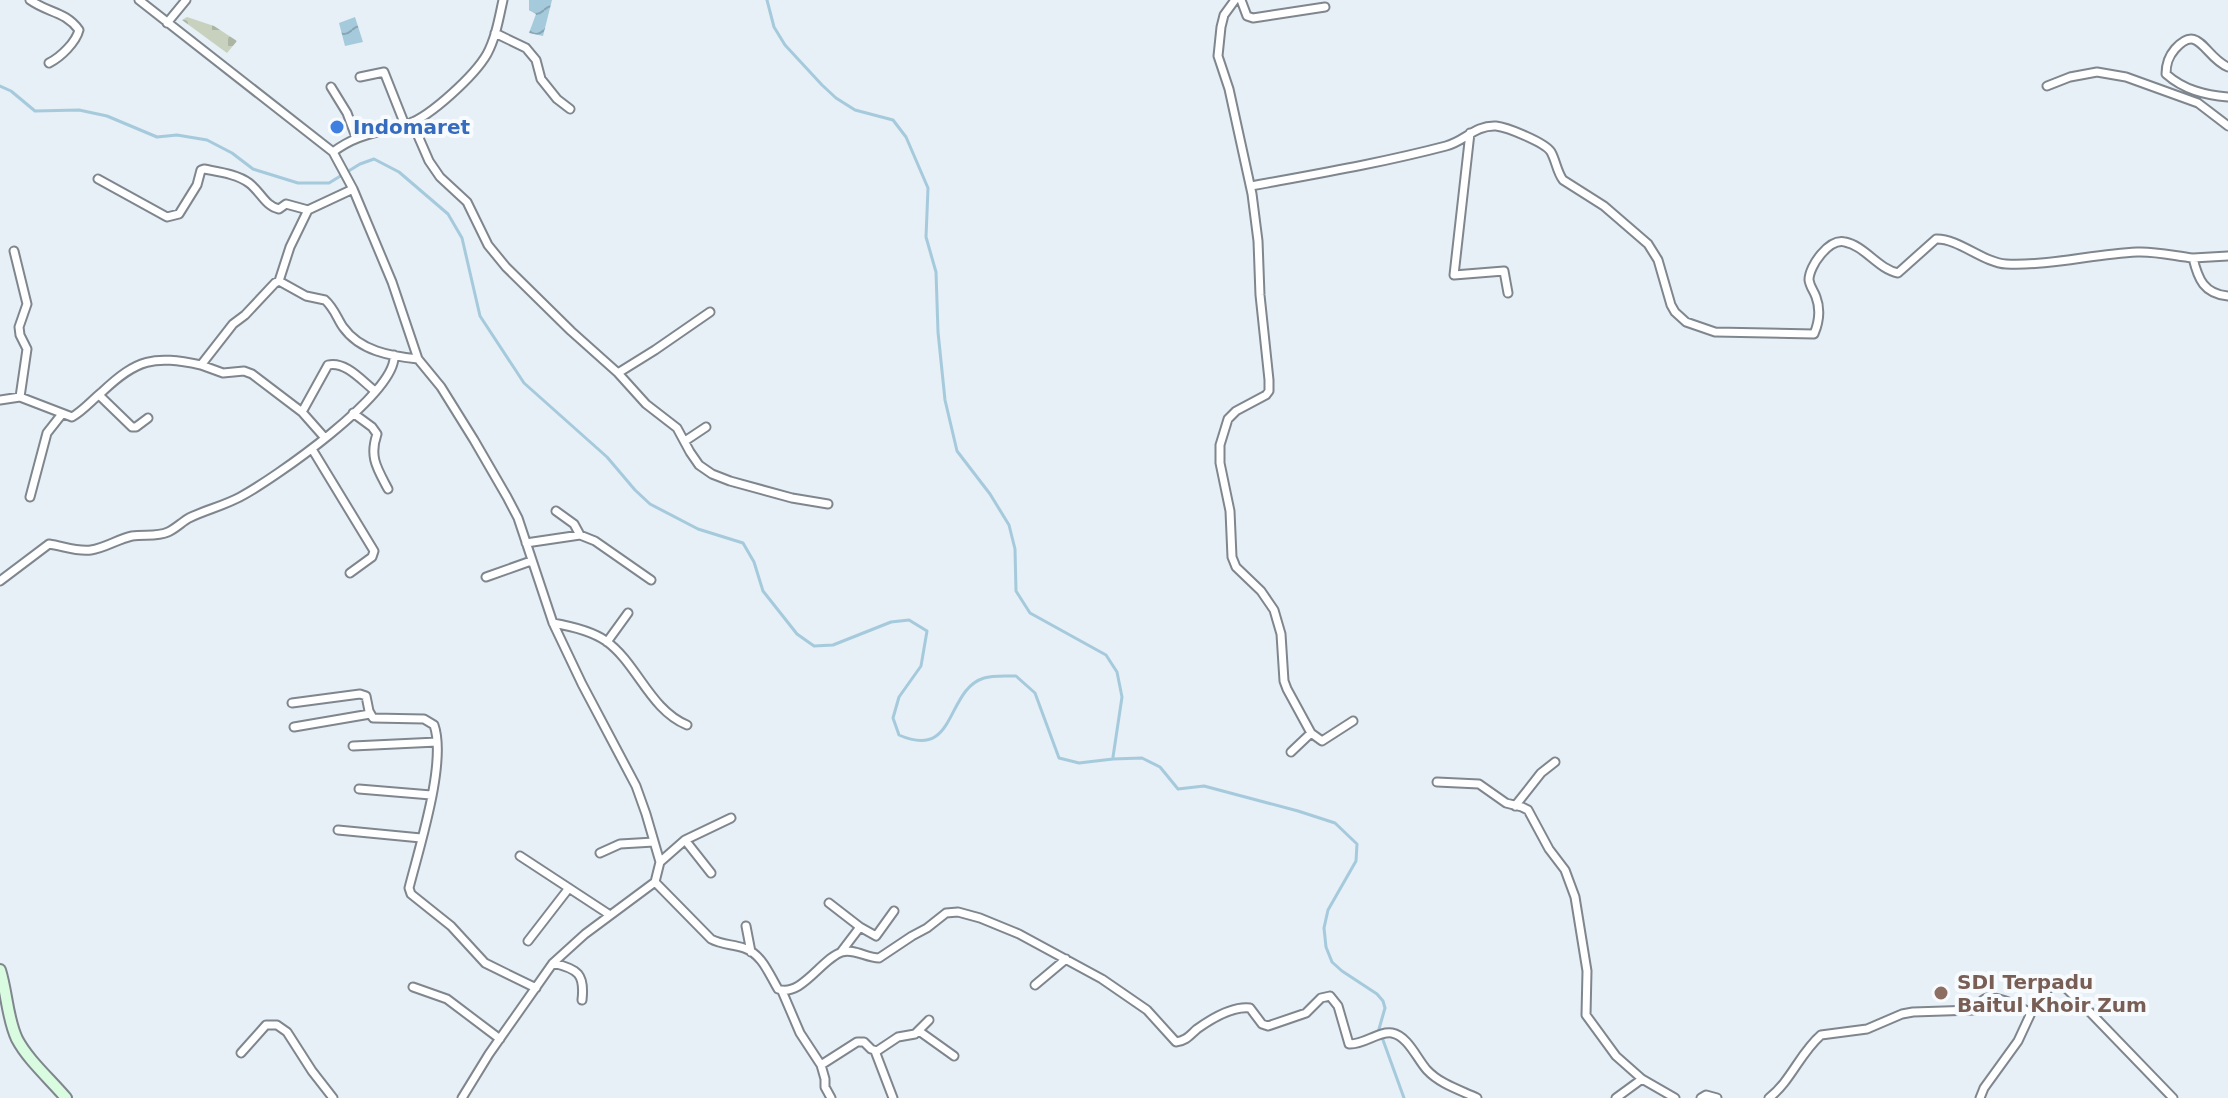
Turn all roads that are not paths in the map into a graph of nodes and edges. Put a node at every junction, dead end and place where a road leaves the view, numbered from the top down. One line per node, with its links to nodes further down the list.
1 (30, 0): 10 (street)
2 (139, 0): 8 (street)
3 (186, 0): 8 (street)
4 (1235, 0): 23 (street)
5 (1241, 0): 7 (street)
6 (501, 1): 9 (street)
7 (1325, 7)
8 (167, 23): 21 (street)
9 (495, 33): 16 (street); 17 (street)
10 (49, 63)
11 (2228, 67): 15 (street)
12 (360, 77): 17 (street)
13 (2047, 86): 18 (street)
14 (331, 87): 20 (street)
15 (2228, 97)
16 (570, 109)
17 (409, 123): 20 (street); 36 (street)
18 (2228, 126)
19 (1470, 133): 23 (street); 28 (street); 30 (street)
20 (356, 137): 21 (street)
21 (333, 152): 24 (street)
22 (98, 179): 25 (street)
23 (1251, 186): 68 (street)
24 (353, 189): 25 (street); 34 (street)
25 (308, 210): 29 (street)
26 (14, 251): 39 (street)
27 (2228, 256): 28 (street)
28 (2193, 258): 31 (street)
29 (279, 281): 33 (street); 35 (street)
30 (1508, 293)
31 (2228, 296)
32 (710, 312): 36 (street)
33 (394, 355): 34 (street); 37 (street)
34 (418, 359): 54 (street)
35 (201, 365): 38 (street); 41 (street)
36 (618, 373): 47 (street)
37 (375, 391): 41 (street); 42 (street)
38 (99, 395): 43 (street); 44 (street)
39 (20, 397): 40 (street); 43 (street)
40 (0, 400)
41 (302, 412): 46 (street)
42 (353, 413): 46 (street); 49 (street)
43 (62, 414): 50 (street)
44 (148, 418)
45 (706, 427): 47 (street)
46 (325, 438): 48 (street)
47 (685, 441): 51 (street)
48 (312, 449): 56 (street); 59 (street)
49 (388, 489)
50 (30, 497)
51 (828, 504)
52 (556, 511): 53 (street)
53 (580, 535): 54 (street); 58 (street)
54 (526, 543): 55 (street)
55 (531, 561): 57 (street); 61 (street)
56 (350, 573)
57 (486, 577)
58 (651, 580)
59 (0, 581)
60 (628, 613): 62 (street)
61 (553, 623): 62 (street); 81 (street)
62 (607, 642): 66 (street)
63 (292, 703): 64 (street)
64 (370, 714): 67 (street); 69 (street)
65 (1353, 721): 68 (street)
66 (687, 725)
67 (294, 727)
68 (1311, 733): 71 (street)
69 (437, 742): 70 (street); 75 (street)
70 (353, 746)
71 (1291, 752)
72 (1555, 762): 76 (street)
73 (1437, 782): 76 (street)
74 (359, 789): 75 (street)
75 (431, 795): 79 (street)
76 (1515, 806): 112 (street)
77 (731, 818): 80 (street)
78 (338, 830): 79 (street)
79 (421, 838): 101 (street)
80 (685, 840): 84 (street); 85 (street)
81 (654, 842): 82 (street); 84 (street)
82 (600, 853)
83 (520, 856): 87 (street)
84 (660, 862): 86 (street)
85 (711, 873)
86 (655, 882): 90 (street); 94 (street)
87 (569, 888): 90 (street); 93 (street)
88 (829, 903): 92 (street)
89 (894, 911): 92 (street)
90 (610, 915): 97 (street)
91 (746, 926): 94 (street)
92 (860, 927): 95 (street)
93 (528, 941)
94 (751, 952): 102 (street)
95 (841, 952): 96 (street); 102 (street)
96 (1066, 959): 99 (street); 118 (street)
97 (553, 963): 101 (street); 103 (street)
98 (0, 970): 113 (main road)
99 (1035, 985)
100 (413, 987): 107 (street)
101 (536, 988): 107 (street)
102 (782, 991): 111 (street)
103 (582, 1000)
104 (2031, 1013): 123 (street); 124 (street); 125 (street)
105 (929, 1020): 106 (street)
106 (919, 1031): 108 (street); 110 (street)
107 (500, 1039): 115 (street)
108 (875, 1051): 111 (street); 117 (street)
109 (241, 1053): 114 (street)
110 (954, 1056)
111 (821, 1065): 116 (street)
112 (1642, 1079): 119 (street); 120 (street)
113 (66, 1098)
114 (333, 1098)
115 (462, 1098)
116 (831, 1098)
117 (893, 1098)
118 (1477, 1098)
119 (1616, 1098)
120 (1675, 1098)
121 (1701, 1098): 122 (street)
122 (1717, 1098)
123 (1769, 1098)
124 (1980, 1098)
125 (2173, 1098)

